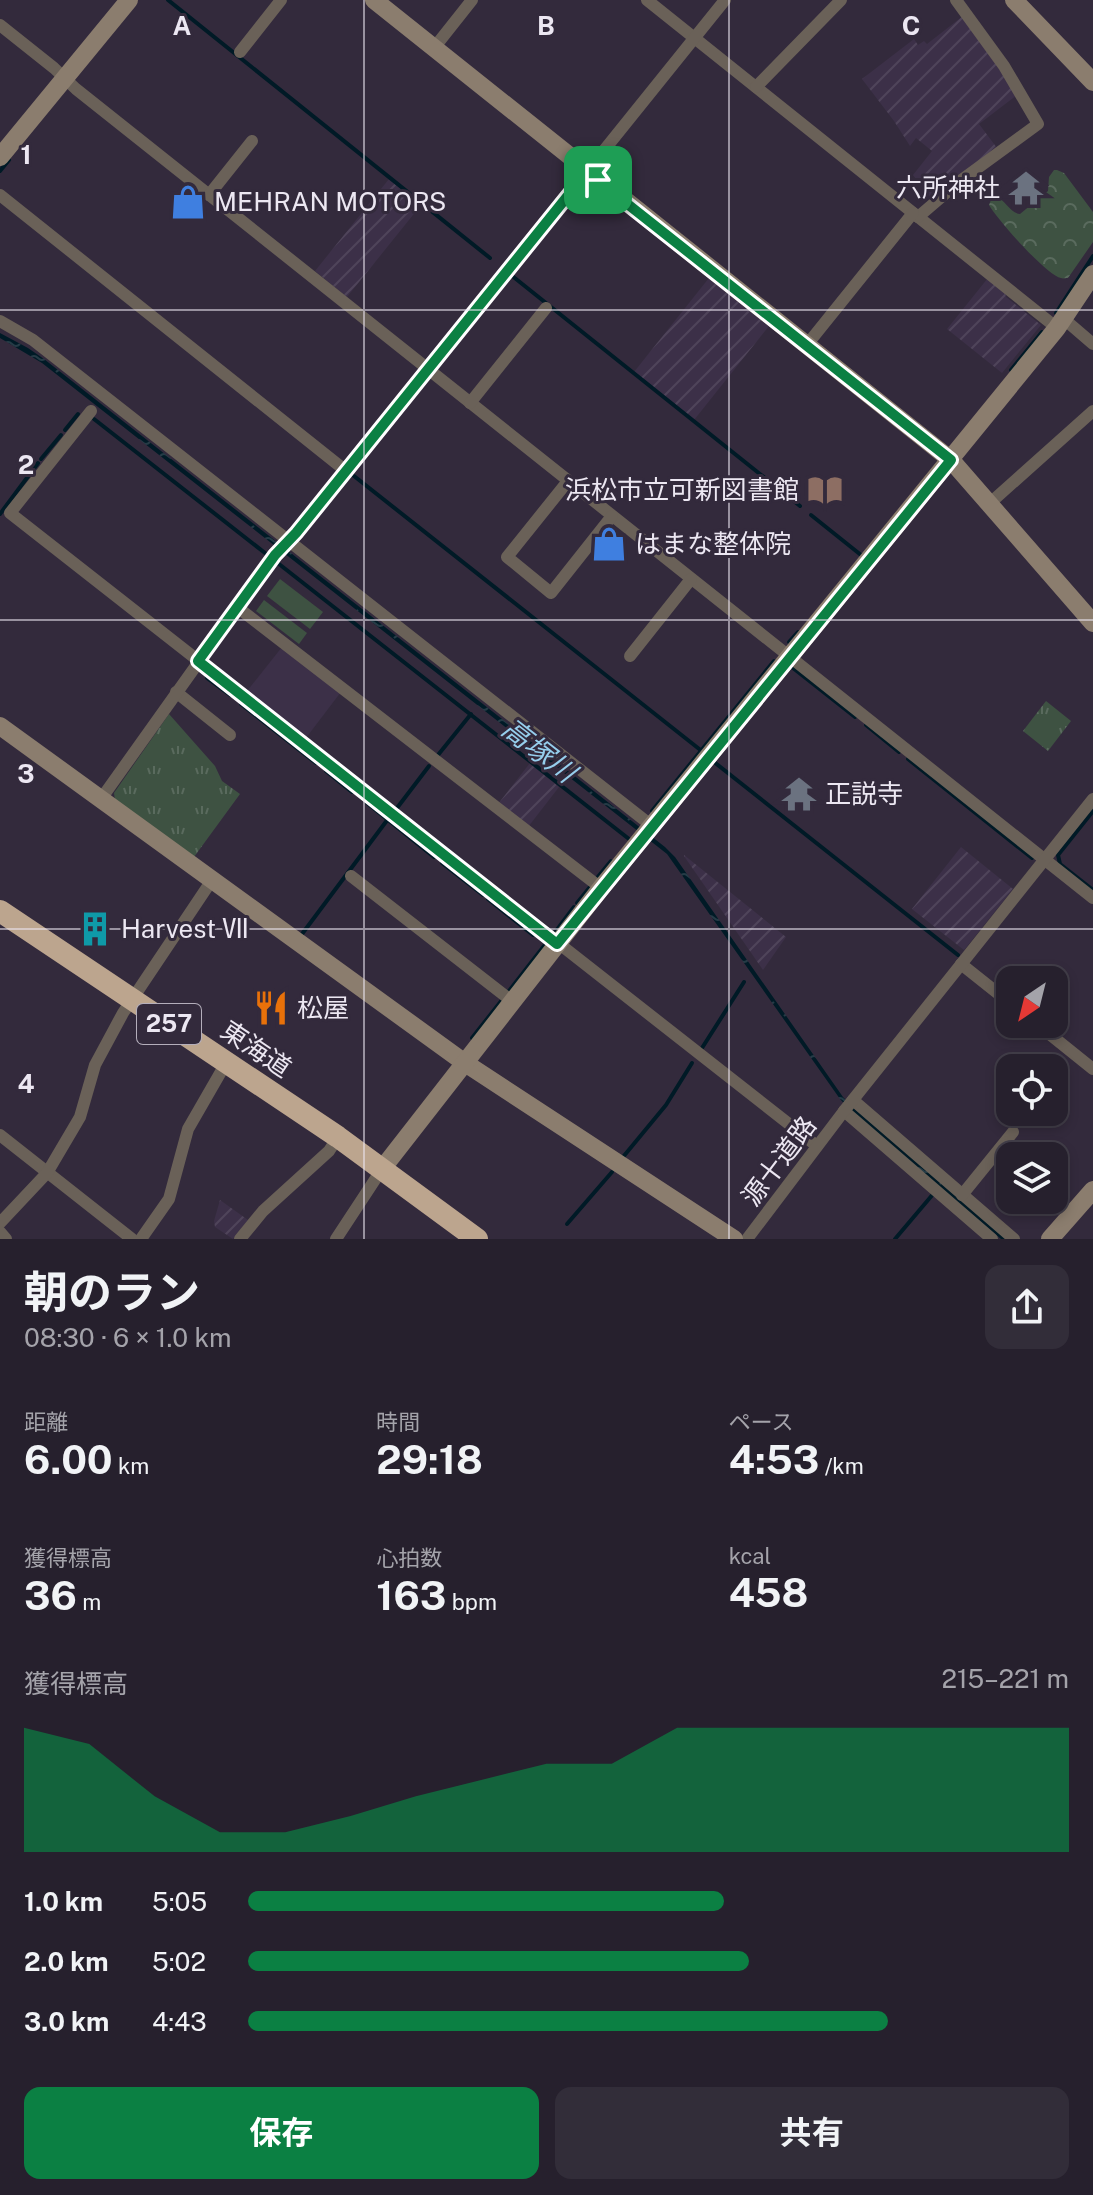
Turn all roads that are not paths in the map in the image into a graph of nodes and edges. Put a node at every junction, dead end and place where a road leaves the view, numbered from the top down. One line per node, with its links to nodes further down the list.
1 (129, 0): 14 (street)
2 (281, 0): 13 (street)
3 (374, 0): 12 (street)
4 (472, 0): 12 (street)
5 (647, 0): 11 (street)
6 (725, 0): 11 (street)
7 (841, 0): 16 (street)
8 (956, 0): 22 (street)
9 (1014, 0): 15 (street)
10 (0, 25): 14 (street)
11 (695, 38): 16 (street); 19 (street)
12 (434, 48): 19 (street)
13 (240, 52)
14 (65, 78): 18 (street); 21 (street)
15 (1093, 82)
16 (756, 87): 22 (street)
17 (252, 141): 21 (street)
18 (0, 157)
19 (587, 172): 30 (street); 31 (street)
20 (0, 195): 36 (street)
21 (209, 195): 31 (street)
22 (915, 215): 27 (street); 30 (street)
23 (1093, 274): 27 (street)
24 (546, 308): 32 (street)
25 (0, 313): 28 (street)
26 (0, 321): 28 (street)
27 (1061, 324): 29 (street); 35 (street)
28 (15, 328): 41 (street)
29 (1093, 344)
30 (806, 346): 35 (street)
31 (428, 369): 32 (street); 36 (street)
32 (470, 403): 37 (street)
33 (91, 411): 40 (street)
34 (1093, 411): 38 (street)
35 (951, 460): 38 (street); 46 (street)
36 (346, 471): 41 (street)
37 (568, 481): 39 (street); 39 (street)
38 (989, 504): 44 (street)
39 (612, 516): 42 (street)
40 (5, 517): 47 (street)
41 (283, 545): 43 (street); 53 (street)
42 (691, 579): 45 (street); 46 (street)
43 (237, 607): 47 (street); 57 (street)
44 (1091, 616)
45 (630, 656)
46 (790, 657): 53 (street); 54 (street)
47 (198, 661): 48 (street); 60 (street)
48 (176, 692): 50 (street); 51 (street)
49 (0, 726): 51 (street)
50 (230, 735)
51 (101, 799): 56 (street)
52 (1093, 799): 54 (street, 源十道路)
53 (648, 831): 57 (street)
54 (1045, 860): 58 (street); 61 (street, 源十道路)
55 (351, 876): 64 (street)
56 (212, 880): 63 (street); 67 (street)
57 (601, 888): 60 (street)
58 (1093, 898)
59 (0, 911): 63 (highway, 東海道 / 257)
60 (557, 944): 64 (street); 73 (street)
61 (961, 964): 62 (street); 69 (street, 源十道路)
62 (996, 992)
63 (131, 999): 66 (highway, 東海道 / 257); 75 (street)
64 (513, 1002): 67 (street)
65 (1054, 1038): 68 (street)
66 (226, 1063): 72 (highway, 東海道 / 257); 84 (street)
67 (465, 1063): 74 (street); 88 (street)
68 (1093, 1069)
69 (848, 1106): 73 (street, 源十道路); 77 (street); 90 (street)
70 (1013, 1132): 77 (street)
71 (0, 1135): 75 (street)
72 (338, 1137): 74 (highway, 東海道 / 257); 85 (street)
73 (817, 1146): 89 (street, 源十道路)
74 (382, 1169): 86 (street); 87 (highway, 東海道 / 257)
75 (47, 1173): 78 (street); 79 (street)
76 (1093, 1190): 92 (street)
77 (962, 1195): 91 (street)
78 (0, 1223)
79 (115, 1226): 82 (street); 83 (street)
80 (0, 1232): 81 (street)
81 (6, 1239)
82 (106, 1239)
83 (132, 1239)
84 (141, 1239)
85 (240, 1239)
86 (336, 1239)
87 (477, 1239)
88 (734, 1239)
89 (747, 1239)
90 (992, 1239)
91 (1014, 1239)
92 (1050, 1239)

